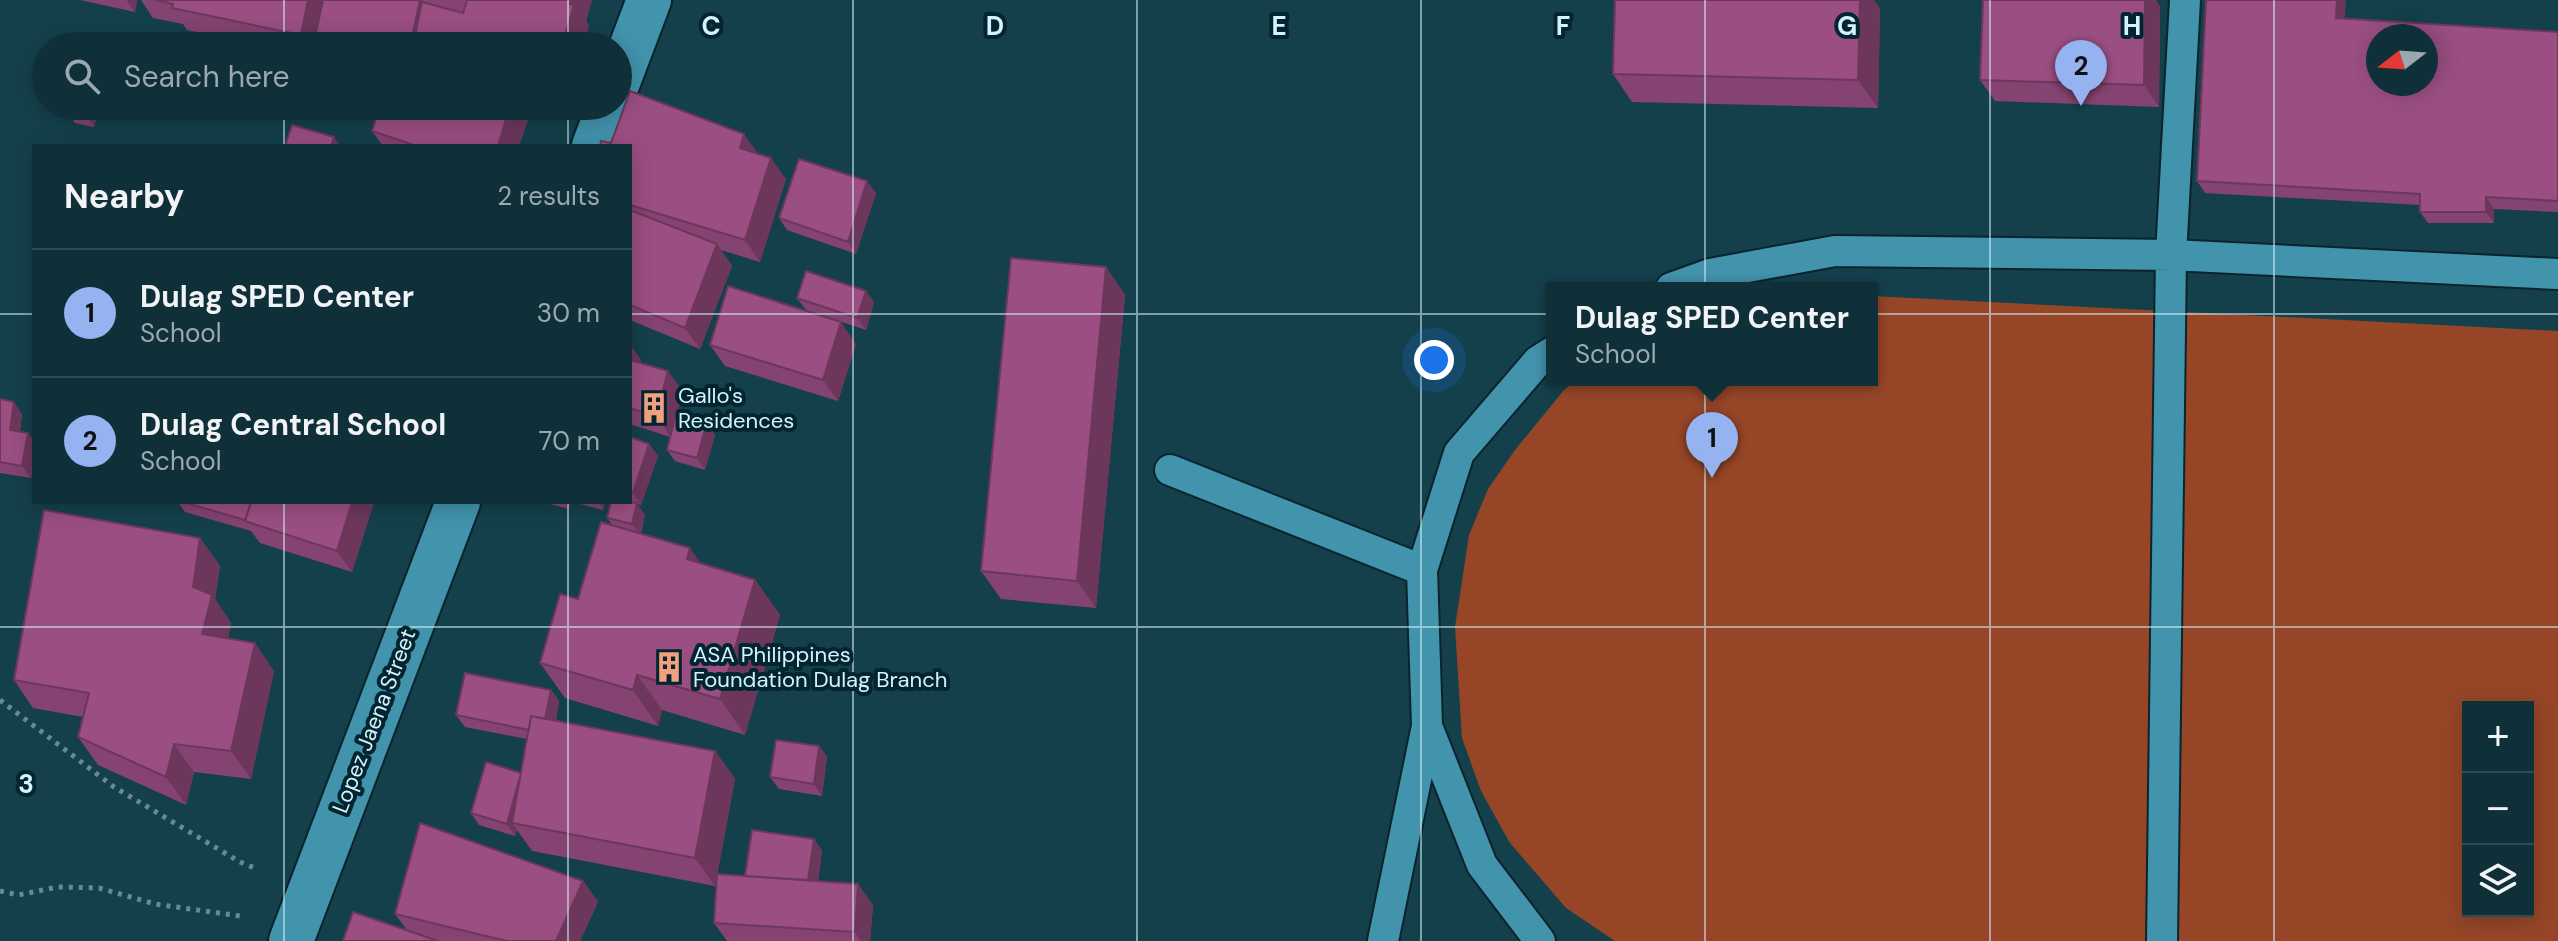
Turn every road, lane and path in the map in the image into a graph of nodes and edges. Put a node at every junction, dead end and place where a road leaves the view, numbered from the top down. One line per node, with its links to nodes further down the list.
1 (649, 0): 3 (street)
2 (2185, 0): 6 (lane)
3 (632, 45)
4 (604, 120): 5 (street)
5 (595, 144)
6 (2171, 255): 7 (lane); 8 (lane); 19 (lane)
7 (2558, 274)
8 (1688, 282)
9 (1546, 356): 12 (lane)
10 (1170, 470): 12 (lane)
11 (457, 504): 16 (street, Lopez Jaena Street)
12 (1422, 570): 14 (lane)
13 (0, 700): 16 (path)
14 (1427, 726): 17 (lane); 18 (lane)
15 (0, 891): 16 (path)
16 (299, 920)
17 (1383, 941)
18 (1540, 941)
19 (2162, 941)

